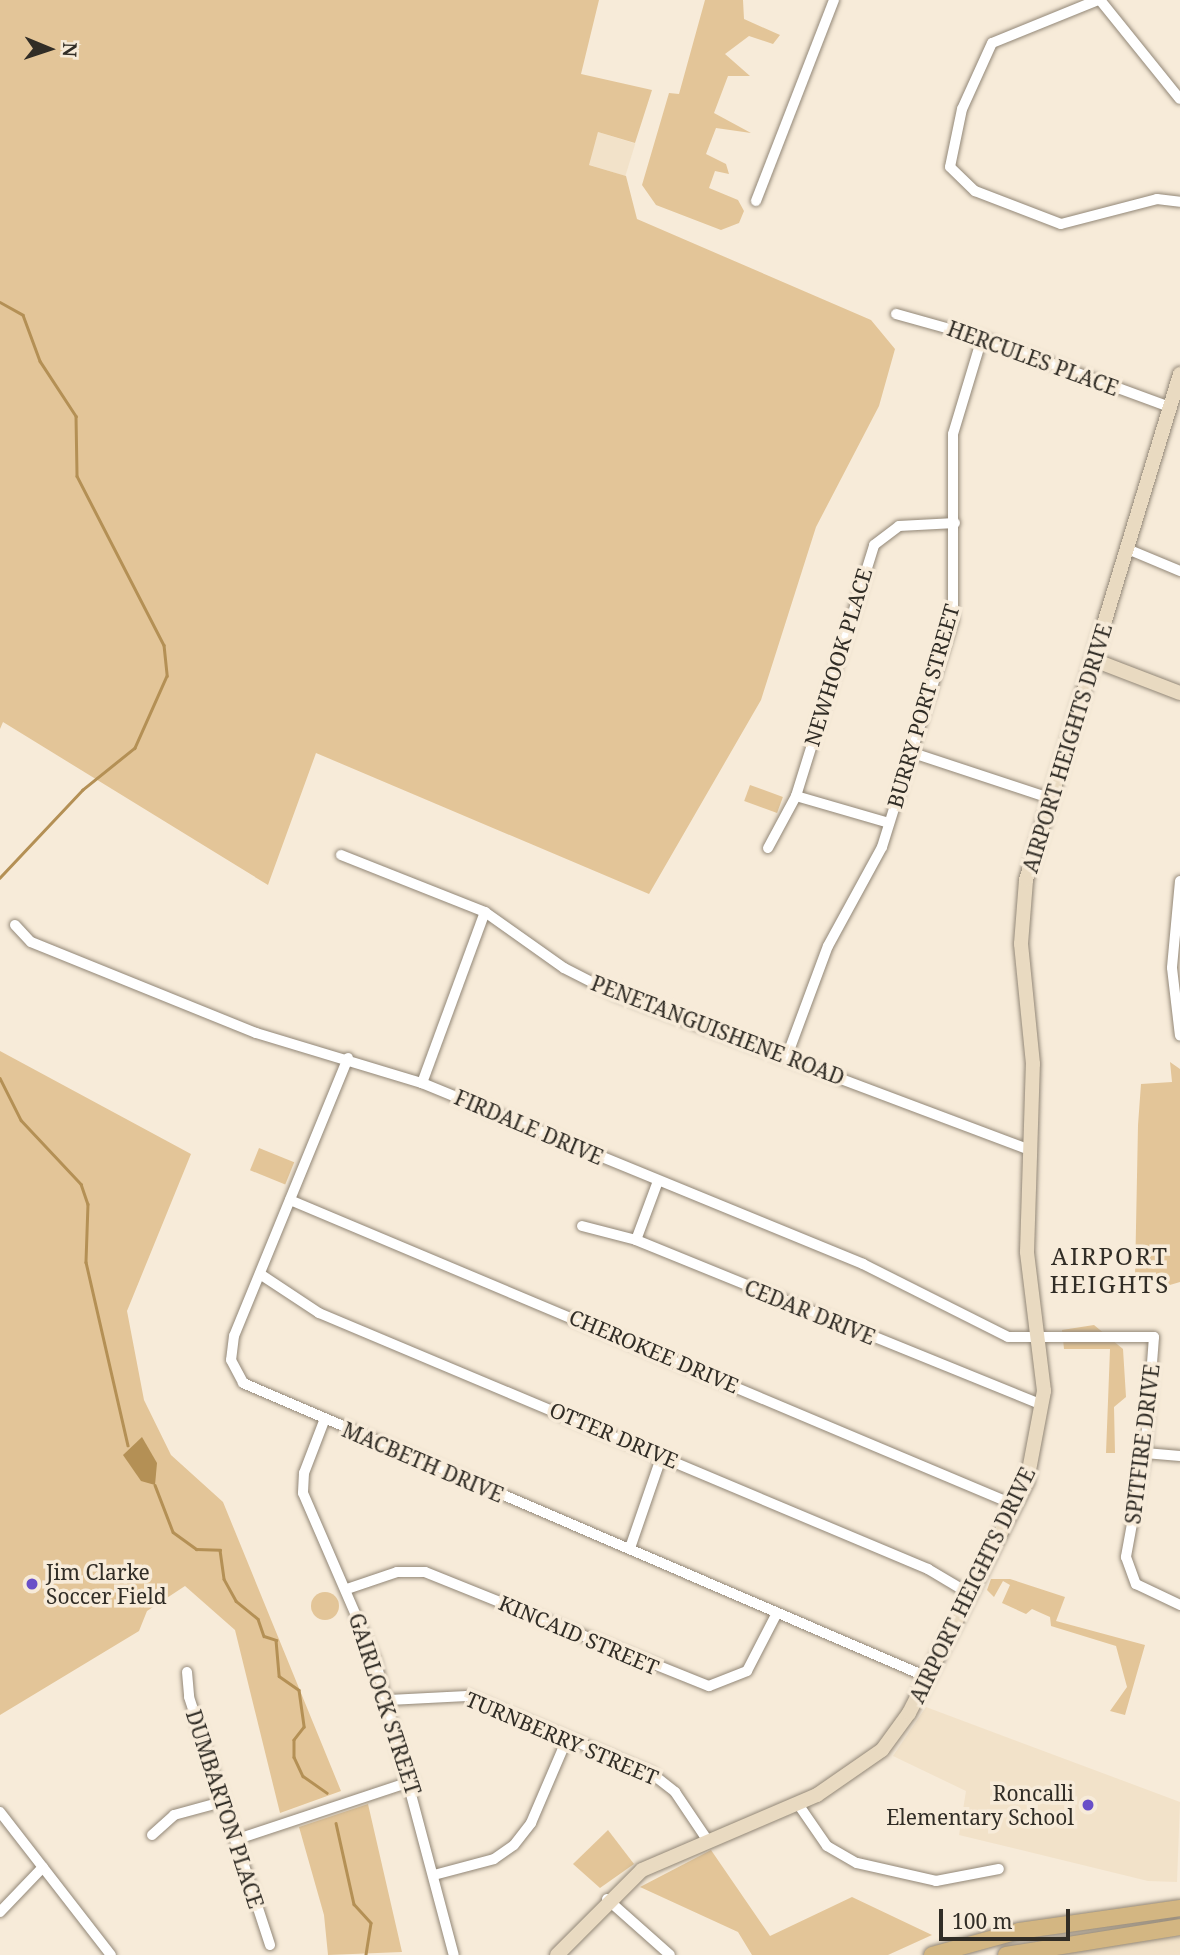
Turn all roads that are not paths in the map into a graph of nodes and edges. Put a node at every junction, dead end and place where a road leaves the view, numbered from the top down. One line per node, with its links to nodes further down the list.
1 (834, 0): 4 (street)
2 (1099, 0): 3 (street); 5 (street)
3 (1180, 99)
4 (756, 201)
5 (1180, 202)
6 (896, 314): 7 (street, HERCULES PLACE)
7 (982, 338): 9 (street, HERCULES PLACE); 10 (street, BURRY PORT STREET)
8 (1180, 374): 9 (street, AIRPORT HEIGHTS DRIVE)
9 (1170, 407): 11 (street, AIRPORT HEIGHTS DRIVE)
10 (955, 523): 15 (street, BURRY PORT STREET); 16 (street, NEWHOOK PLACE)
11 (1125, 548): 12 (street); 13 (street, AIRPORT HEIGHTS DRIVE)
12 (1180, 571)
13 (1094, 660): 14 (street); 17 (street, AIRPORT HEIGHTS DRIVE)
14 (1180, 693)
15 (910, 752): 17 (street); 18 (street, BURRY PORT STREET)
16 (796, 796): 18 (street); 19 (street, NEWHOOK PLACE)
17 (1049, 798): 28 (street, AIRPORT HEIGHTS DRIVE)
18 (890, 823): 25 (street, BURRY PORT STREET)
19 (768, 848)
20 (341, 855): 22 (street, PENETANGUISHENE ROAD)
21 (1180, 881): 24 (street)
22 (485, 912): 25 (street, PENETANGUISHENE ROAD); 27 (street)
23 (15, 925): 26 (street, FIRDALE DRIVE)
24 (1180, 1036)
25 (787, 1056): 28 (street, PENETANGUISHENE ROAD)
26 (348, 1058): 27 (street, FIRDALE DRIVE); 30 (street, MACBETH DRIVE)
27 (422, 1083): 29 (street, FIRDALE DRIVE)
28 (1031, 1150): 35 (street, AIRPORT HEIGHTS DRIVE)
29 (658, 1181): 32 (street); 35 (street, FIRDALE DRIVE)
30 (290, 1200): 33 (street, MACBETH DRIVE); 41 (street, CHEROKEE DRIVE)
31 (582, 1226): 32 (street, CEDAR DRIVE)
32 (635, 1240): 36 (street, CEDAR DRIVE)
33 (260, 1273): 37 (street, MACBETH DRIVE); 39 (street, OTTER DRIVE)
34 (1154, 1337): 35 (street, FIRDALE DRIVE); 38 (street, SPITFIRE DRIVE)
35 (1039, 1338): 36 (street, AIRPORT HEIGHTS DRIVE)
36 (1043, 1405): 41 (street, AIRPORT HEIGHTS DRIVE)
37 (324, 1421): 42 (street, MACBETH DRIVE); 43 (street, GAIRLOCK STREET)
38 (1145, 1453): 40 (street); 45 (street, SPITFIRE DRIVE)
39 (662, 1455): 42 (street); 44 (street, OTTER DRIVE)
40 (1180, 1455)
41 (1016, 1505): 44 (street, AIRPORT HEIGHTS DRIVE)
42 (630, 1548): 46 (street, MACBETH DRIVE)
43 (347, 1589): 46 (street, KINCAID STREET); 49 (street, GAIRLOCK STREET)
44 (970, 1594): 48 (street, AIRPORT HEIGHTS DRIVE)
45 (1180, 1605)
46 (777, 1613): 48 (street, MACBETH DRIVE)
47 (187, 1672): 52 (street, DUMBARTON PLACE)
48 (927, 1677): 53 (street, AIRPORT HEIGHTS DRIVE)
49 (389, 1700): 50 (street, TURNBERRY STREET); 51 (street, GAIRLOCK STREET)
50 (567, 1739): 56 (street, TURNBERRY STREET); 60 (street)
51 (412, 1781): 57 (street); 60 (street, GAIRLOCK STREET)
52 (222, 1802): 55 (street); 57 (street, DUMBARTON PLACE)
53 (797, 1804): 56 (street, AIRPORT HEIGHTS DRIVE); 59 (street)
54 (0, 1812): 58 (street)
55 (152, 1835)
56 (706, 1838): 61 (street, AIRPORT HEIGHTS DRIVE)
57 (235, 1840): 65 (street, DUMBARTON PLACE)
58 (43, 1867): 63 (street); 66 (street)
59 (999, 1869)
60 (435, 1875): 67 (street, GAIRLOCK STREET)
61 (607, 1898): 68 (street, AIRPORT HEIGHTS DRIVE); 69 (street)
62 (1180, 1908): 70 (main road)
63 (0, 1912)
64 (1180, 1927): 71 (main road)
65 (270, 1945)
66 (111, 1955)
67 (454, 1955)
68 (557, 1955)
69 (670, 1955)
70 (932, 1955)
71 (1006, 1955)

